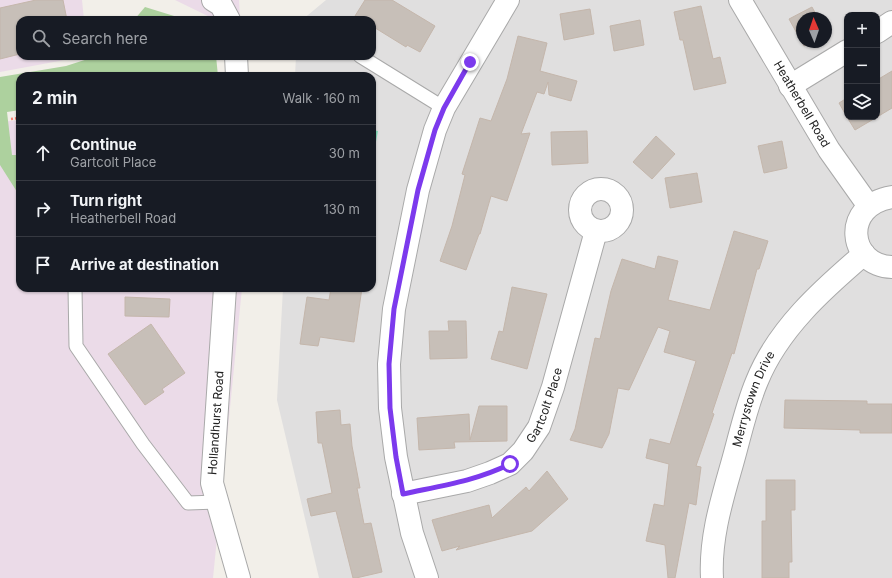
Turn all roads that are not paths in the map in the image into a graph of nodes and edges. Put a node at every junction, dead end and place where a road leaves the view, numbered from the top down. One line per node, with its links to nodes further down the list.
1 (213, 0): 4 (street)
2 (508, 0): 12 (street)
3 (740, 0): 11 (street, Heatherbell Road)
4 (227, 16)
5 (892, 22): 6 (street)
6 (880, 30)
7 (844, 52): 11 (street)
8 (236, 60): 10 (street)
9 (366, 60): 12 (lane)
10 (237, 72)
11 (790, 86): 14 (street, Heatherbell Road)
12 (444, 108): 20 (street)
13 (892, 197): 14 (street)
14 (868, 205): 16 (street)
15 (596, 231): 20 (street, Gartcolt Place)
16 (864, 254): 17 (street); 24 (street, Merrystown Drive)
17 (892, 268)
18 (75, 292): 21 (lane)
19 (225, 292): 21 (street, Hollandhurst Road)
20 (403, 494): 23 (street)
21 (217, 502): 22 (street, Hollandhurst Road)
22 (239, 578)
23 (427, 578)
24 (712, 578)

